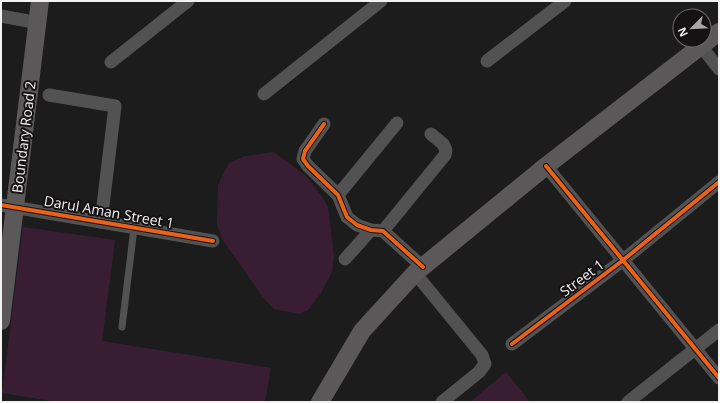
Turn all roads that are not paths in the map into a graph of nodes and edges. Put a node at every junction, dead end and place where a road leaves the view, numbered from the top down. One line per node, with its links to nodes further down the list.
1 (40, 1): 6 (main road, Boundary Road 2)
2 (188, 1): 10 (street)
3 (381, 1): 12 (street)
4 (565, 1): 9 (street)
5 (1, 16): 6 (street)
6 (38, 23): 20 (main road, Boundary Road 2)
7 (698, 48): 17 (main road)
8 (703, 48): 11 (street)
9 (487, 61)
10 (111, 62)
11 (719, 69)
12 (264, 94)
13 (49, 96): 21 (street)
14 (397, 123): 19 (street)
15 (324, 124): 19 (street)
16 (431, 134): 23 (street)
17 (546, 166): 26 (street); 27 (main road)
18 (719, 182): 26 (street, Street 1)
19 (338, 195): 23 (street)
20 (8, 206): 21 (street, Darul Aman Street 1); 28 (main road, Boundary Road 2)
21 (101, 222): 22 (street, Darul Aman Street 1)
22 (134, 228): 24 (street, Darul Aman Street 1); 29 (lane)
23 (377, 230): 25 (street); 27 (street)
24 (213, 241)
25 (345, 259)
26 (622, 261): 31 (street, Street 1); 32 (street)
27 (419, 270): 34 (main road); 35 (street)
28 (1, 321)
29 (122, 327)
30 (719, 330): 32 (street)
31 (512, 344)
32 (695, 350): 33 (street); 36 (street)
33 (719, 378)
34 (320, 402)
35 (442, 402)
36 (628, 402)

